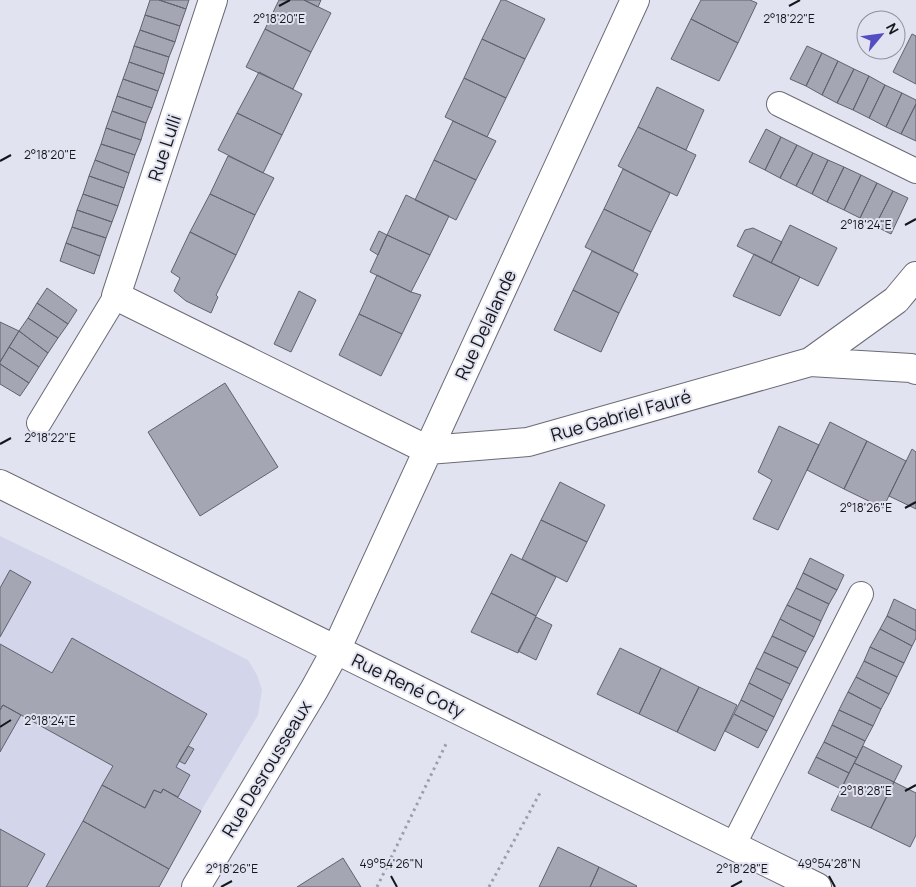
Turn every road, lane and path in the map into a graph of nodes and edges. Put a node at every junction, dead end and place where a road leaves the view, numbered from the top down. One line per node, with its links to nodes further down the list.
1 (213, 0): 6 (street, Rue Lulli)
2 (636, 0): 10 (street, Rue Delalande)
3 (779, 104): 4 (lane)
4 (916, 171)
5 (916, 276): 7 (street, Rue Gabriel Fauré)
6 (116, 296): 9 (lane); 10 (street)
7 (810, 362): 8 (street, Rue Gabriel Fauré); 10 (street, Rue Gabriel Fauré)
8 (916, 370)
9 (39, 423)
10 (428, 450): 13 (street, Rue Delalande)
11 (0, 484): 13 (street, Rue René Coty)
12 (861, 594): 16 (lane)
13 (336, 650): 14 (street, Rue René Coty); 17 (street, Rue Desrousseaux)
14 (461, 712): 15 (street, Rue René Coty); 18 (path)
15 (558, 759): 16 (street, Rue René Coty); 19 (path)
16 (733, 846): 20 (street, Rue René Coty)
17 (196, 887)
18 (377, 887)
19 (489, 887)
20 (817, 887)

